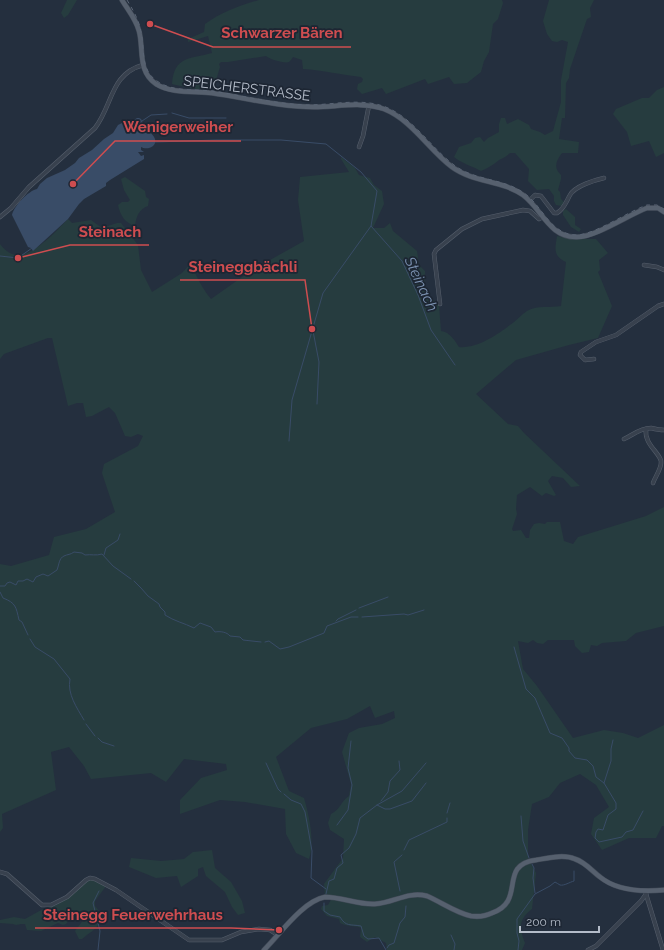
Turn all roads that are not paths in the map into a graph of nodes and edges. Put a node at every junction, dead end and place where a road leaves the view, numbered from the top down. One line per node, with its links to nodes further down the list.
1 (122, 0): 2 (main road, SPEICHERSTRASSE)
2 (142, 65): 3 (main road, SPEICHERSTRASSE); 8 (street)
3 (369, 105): 4 (street); 6 (main road, SPEICHERSTRASSE)
4 (359, 147)
5 (604, 178): 6 (street)
6 (530, 200): 9 (main road, SPEICHERSTRASSE)
7 (664, 212): 9 (main road, SPEICHERSTRASSE)
8 (0, 217)
9 (543, 217): 12 (street)
10 (644, 265): 11 (street)
11 (664, 270)
12 (440, 304)
13 (664, 304): 14 (street)
14 (594, 359)
15 (646, 429): 16 (street); 17 (street); 18 (street)
16 (664, 430)
17 (624, 439)
18 (653, 483)
19 (0, 872): 22 (street)
20 (664, 890): 21 (main road)
21 (646, 893): 22 (main road); 24 (street); 25 (street)
22 (278, 935): 23 (main road)
23 (264, 950)
24 (588, 950)
25 (663, 950)

